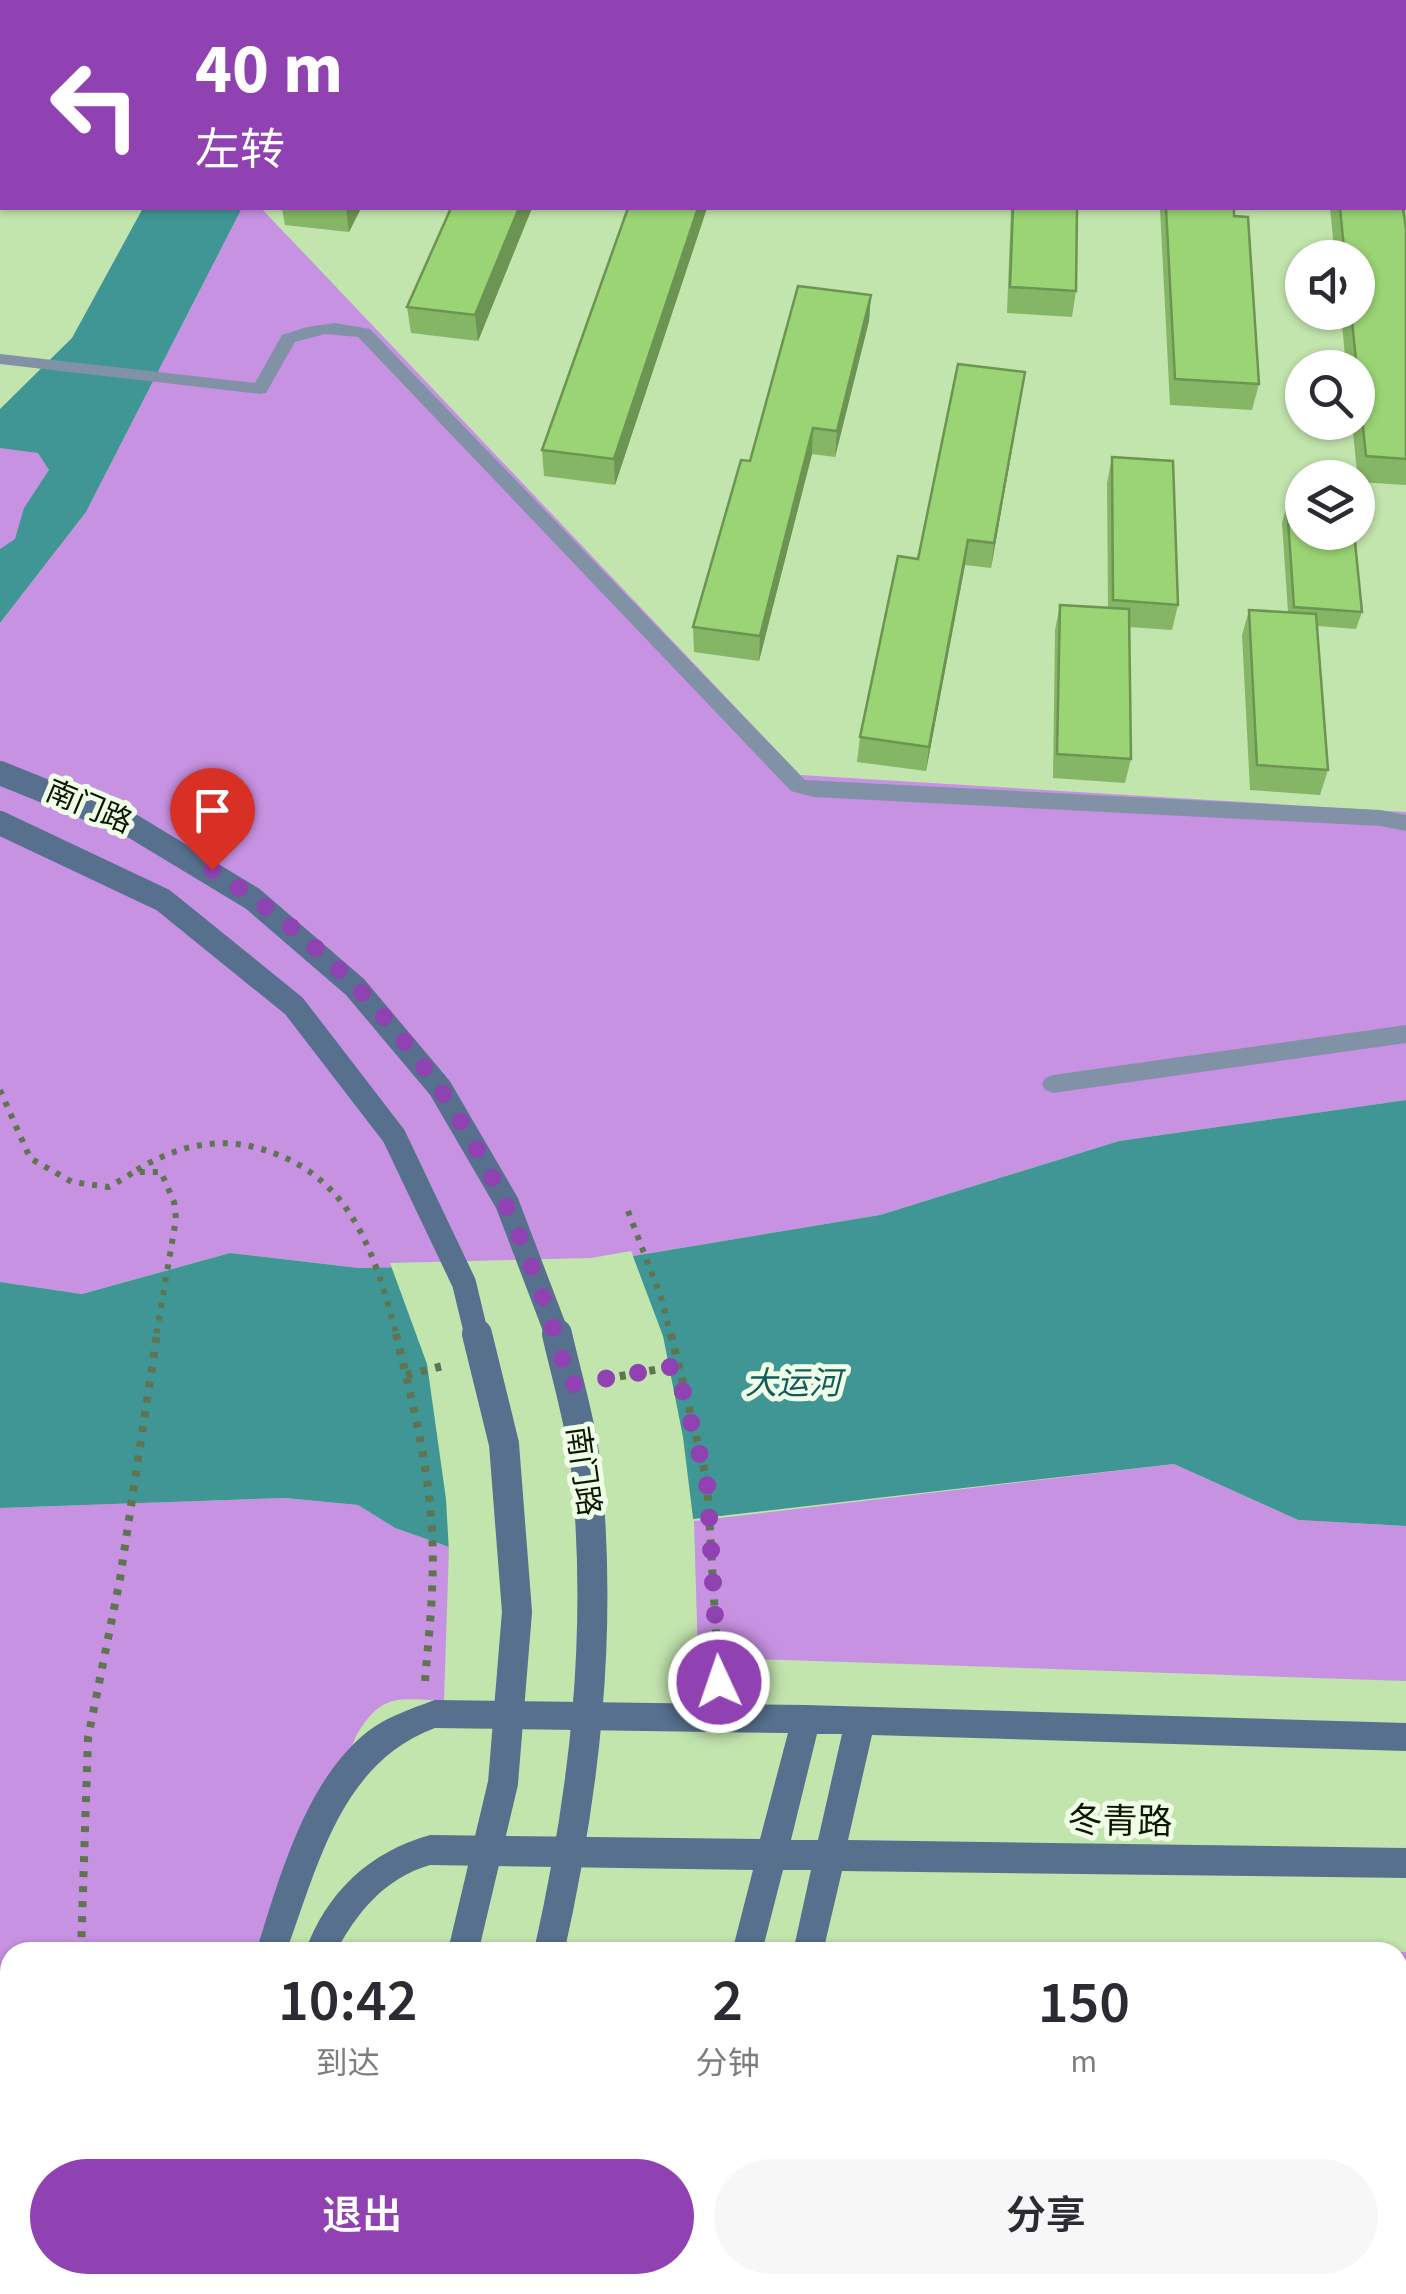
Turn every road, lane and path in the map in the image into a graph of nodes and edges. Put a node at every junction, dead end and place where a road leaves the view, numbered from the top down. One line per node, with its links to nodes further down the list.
1 (0, 359): 4 (lane)
2 (0, 773): 11 (main road, 南门路, bridge)
3 (0, 823): 23 (main road, 南门路, bridge)
4 (1406, 823)
5 (1406, 1034): 6 (lane)
6 (1053, 1084)
7 (0, 1090): 8 (path)
8 (134, 1172): 12 (path); 20 (path)
9 (628, 1211): 10 (path)
10 (676, 1366): 11 (path); 13 (path)
11 (569, 1385): 24 (main road, 南门路, bridge)
12 (422, 1717): 13 (main road); 21 (main road)
13 (721, 1718): 14 (main road)
14 (806, 1719): 15 (main road); 17 (main road)
15 (860, 1721): 16 (main road); 18 (main road)
16 (1406, 1737)
17 (774, 1854): 18 (main road, 冬青路); 22 (main road, 冬青路); 25 (main road)
18 (833, 1855): 19 (main road, 冬青路); 26 (main road)
19 (1406, 1864)
20 (81, 1942)
21 (275, 1942)
22 (325, 1942)
23 (466, 1942)
24 (551, 1942)
25 (750, 1942)
26 (811, 1942)

